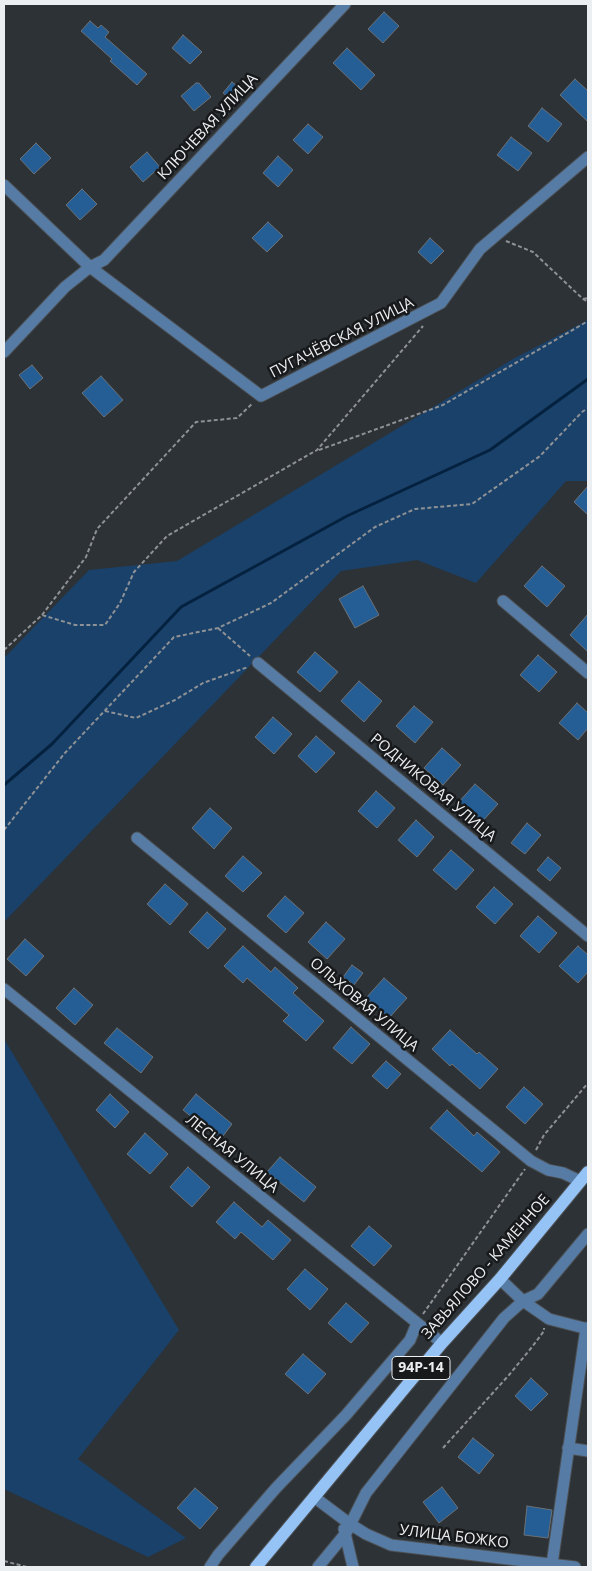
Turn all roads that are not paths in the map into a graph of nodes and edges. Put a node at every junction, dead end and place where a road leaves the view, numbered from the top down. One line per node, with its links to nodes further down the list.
1 (345, 4): 4 (street, КЛЮЧЕВАЯ УЛИЦА)
2 (588, 157): 4 (street, ПУГАЧЁВСКАЯ УЛИЦА)
3 (4, 185): 4 (street, ПУГАЧЁВСКАЯ УЛИЦА)
4 (90, 267): 5 (street, КЛЮЧЕВАЯ УЛИЦА)
5 (4, 352)
6 (503, 601): 8 (street)
7 (258, 663): 10 (street, РОДНИКОВАЯ УЛИЦА)
8 (588, 672)
9 (137, 838): 12 (street, ОЛЬХОВАЯ УЛИЦА)
10 (588, 936)
11 (4, 989): 16 (street, ЛЕСНАЯ УЛИЦА)
12 (584, 1176): 14 (main road, ЗАВЬЯЛОВО - КАМЕННОЕ / 94Р-14)
13 (588, 1234): 15 (street)
14 (500, 1279): 15 (street); 18 (main road, ЗАВЬЯЛОВО - КАМЕННОЕ / 94Р-14)
15 (523, 1301): 17 (street); 22 (street)
16 (417, 1323): 18 (street, ЛЕСНАЯ УЛИЦА); 24 (street)
17 (587, 1329): 19 (street)
18 (442, 1343): 21 (main road, ЗАВЬЯЛОВО - КАМЕННОЕ / 94Р-14)
19 (568, 1448): 20 (street); 23 (street)
20 (588, 1451)
21 (314, 1497): 22 (street, УЛИЦА БОЖКО); 25 (main road, ЗАВЬЯЛОВО - КАМЕННОЕ / 94Р-14)
22 (348, 1529): 23 (street, УЛИЦА БОЖКО); 26 (street); 27 (street)
23 (552, 1564): 28 (street, УЛИЦА БОЖКО)
24 (210, 1567)
25 (256, 1567)
26 (318, 1567)
27 (353, 1567)
28 (575, 1567)

